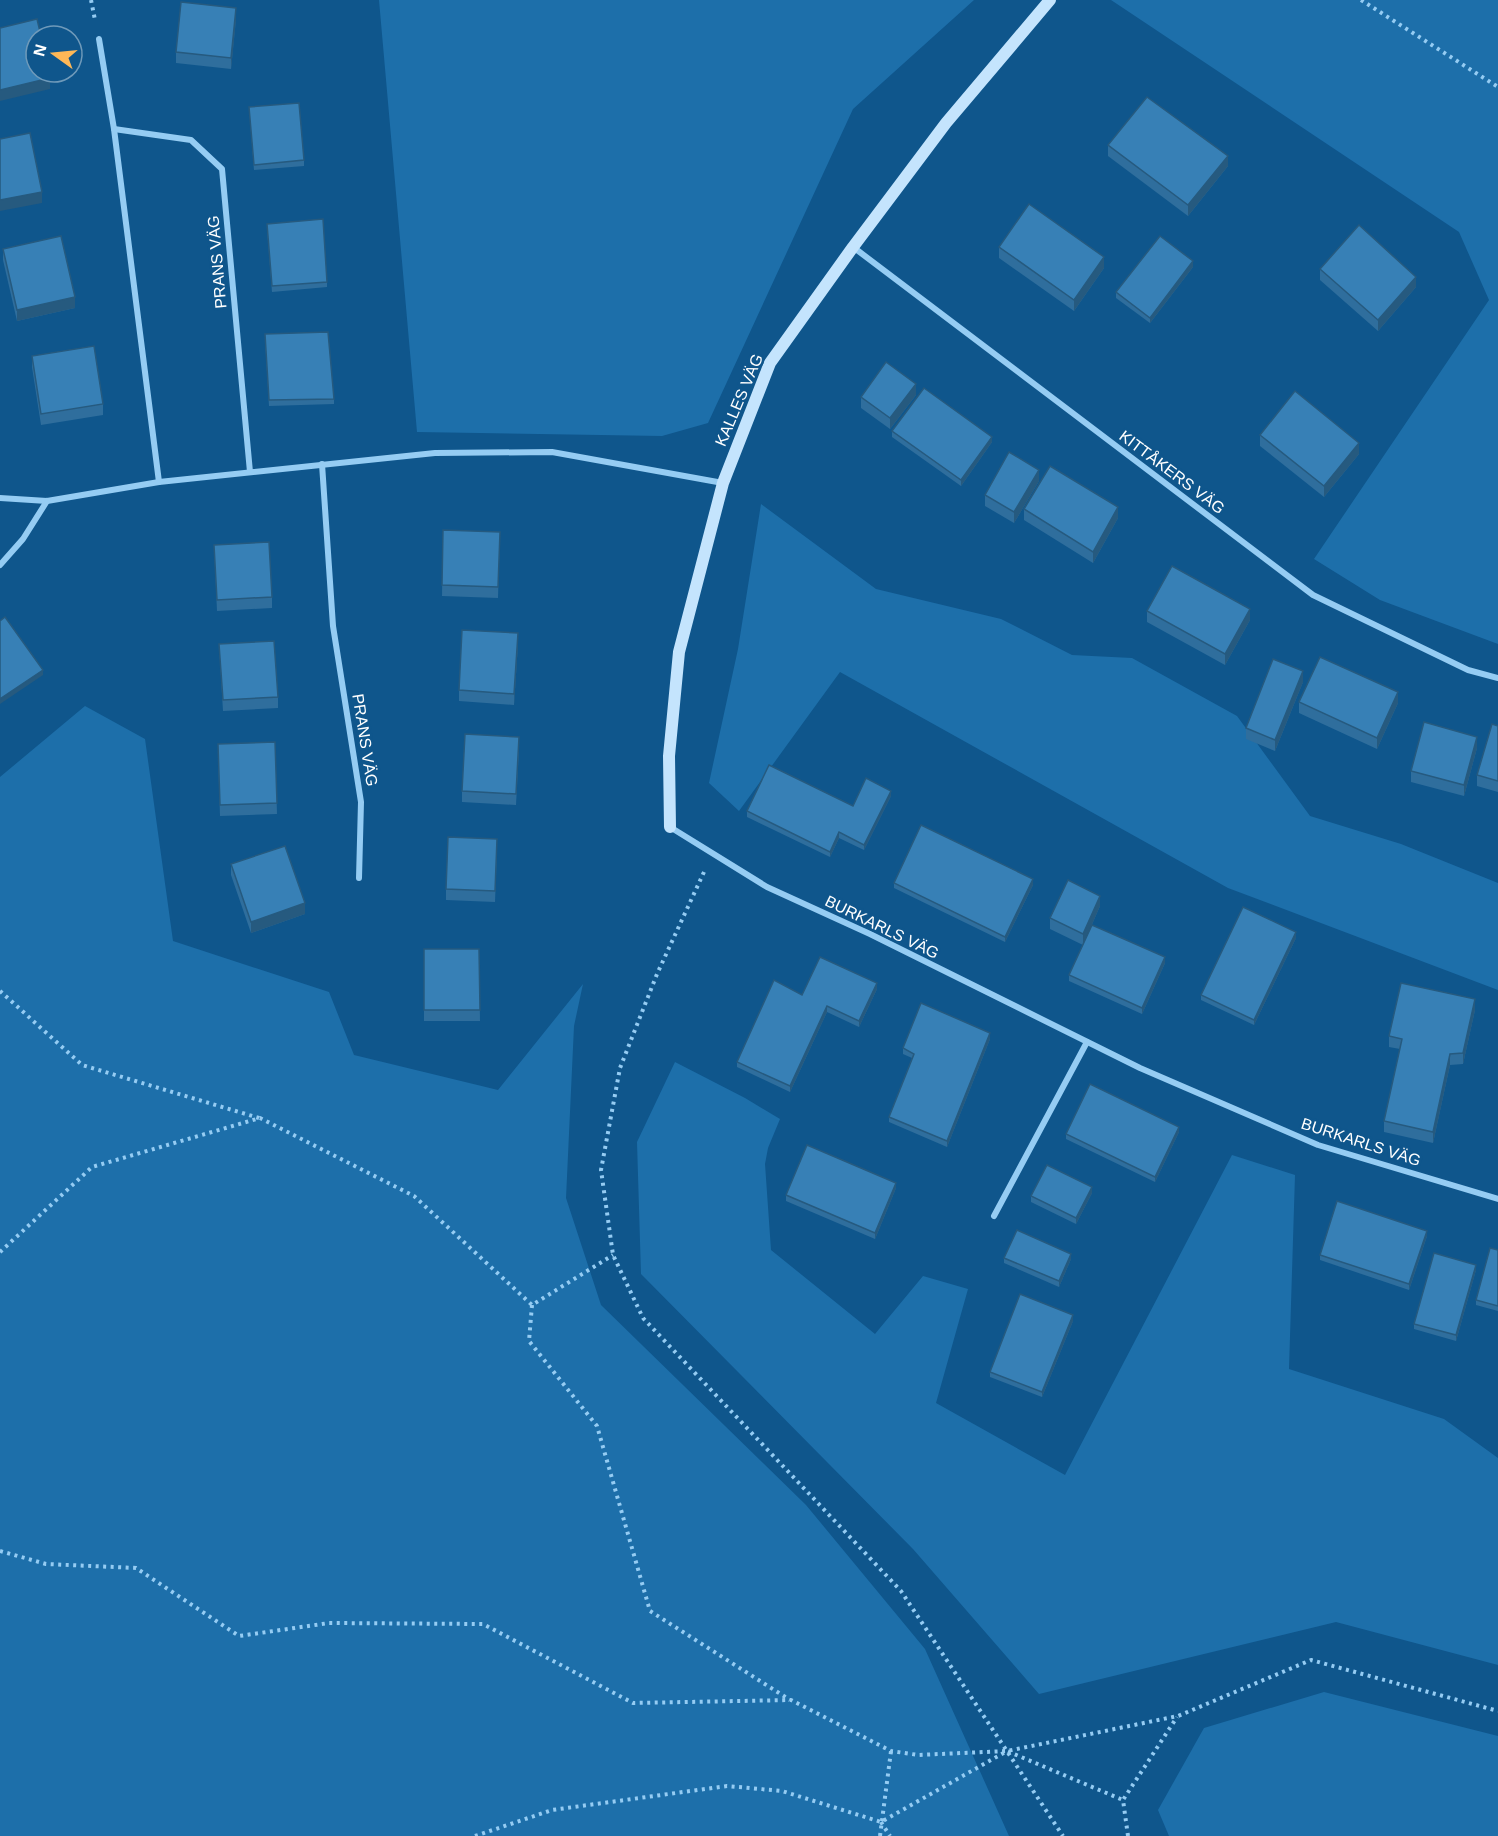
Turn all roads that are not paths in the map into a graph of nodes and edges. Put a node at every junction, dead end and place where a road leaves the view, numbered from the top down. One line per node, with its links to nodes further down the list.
1 (1050, 0): 4 (street, KALLES VÄG)
2 (99, 39): 3 (street)
3 (114, 129): 6 (street, PRANS VÄG); 7 (street)
4 (853, 247): 8 (street, KALLES VÄG); 12 (street, KITTÅKERS VÄG)
5 (322, 464): 6 (street); 8 (street); 14 (street, PRANS VÄG)
6 (250, 472): 7 (street)
7 (159, 482): 10 (street)
8 (723, 483): 13 (street, KALLES VÄG)
9 (0, 498): 10 (street)
10 (47, 501): 11 (street)
11 (0, 565)
12 (1498, 678)
13 (670, 827): 15 (street, BURKARLS VÄG)
14 (359, 878)
15 (1087, 1042): 16 (street, BURKARLS VÄG); 17 (street)
16 (1498, 1199)
17 (994, 1216)

